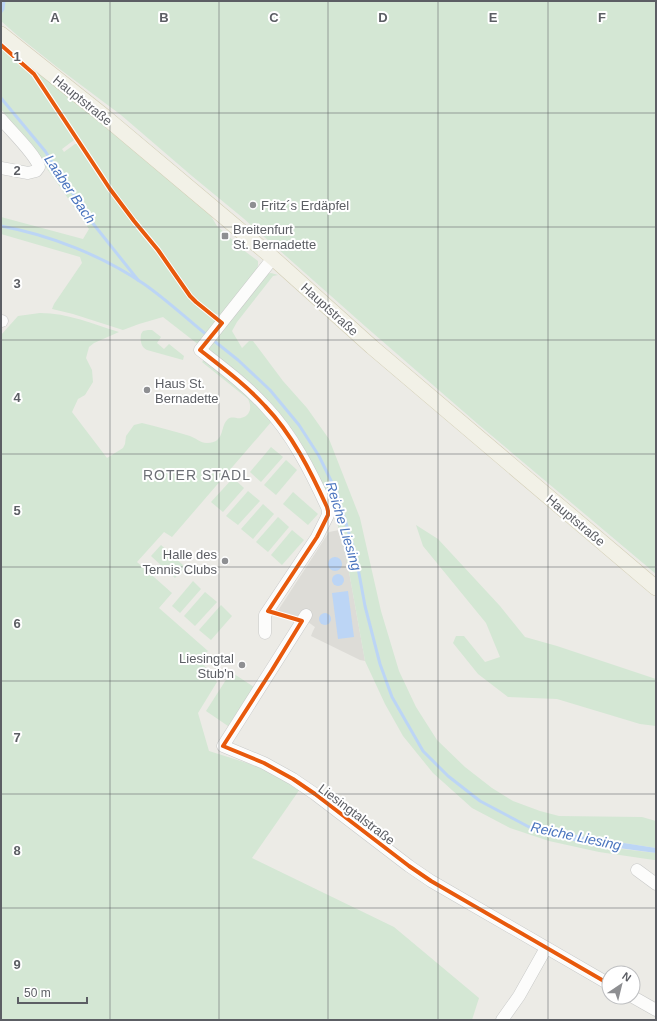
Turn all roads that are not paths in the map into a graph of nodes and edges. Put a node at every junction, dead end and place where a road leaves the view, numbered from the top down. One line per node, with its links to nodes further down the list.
1 (1, 34): 4 (main road, Hauptstraße)
2 (1, 119): 3 (street)
3 (1, 168)
4 (273, 258): 5 (main road, Hauptstraße); 7 (street)
5 (656, 588)
6 (306, 615): 10 (street, Liesingtalstraße)
7 (265, 633)
8 (637, 870): 9 (street)
9 (656, 884)
10 (546, 948): 11 (street, Liesingtalstraße); 14 (street)
11 (601, 979)
12 (641, 1002): 13 (street)
13 (656, 1010)
14 (502, 1020)

